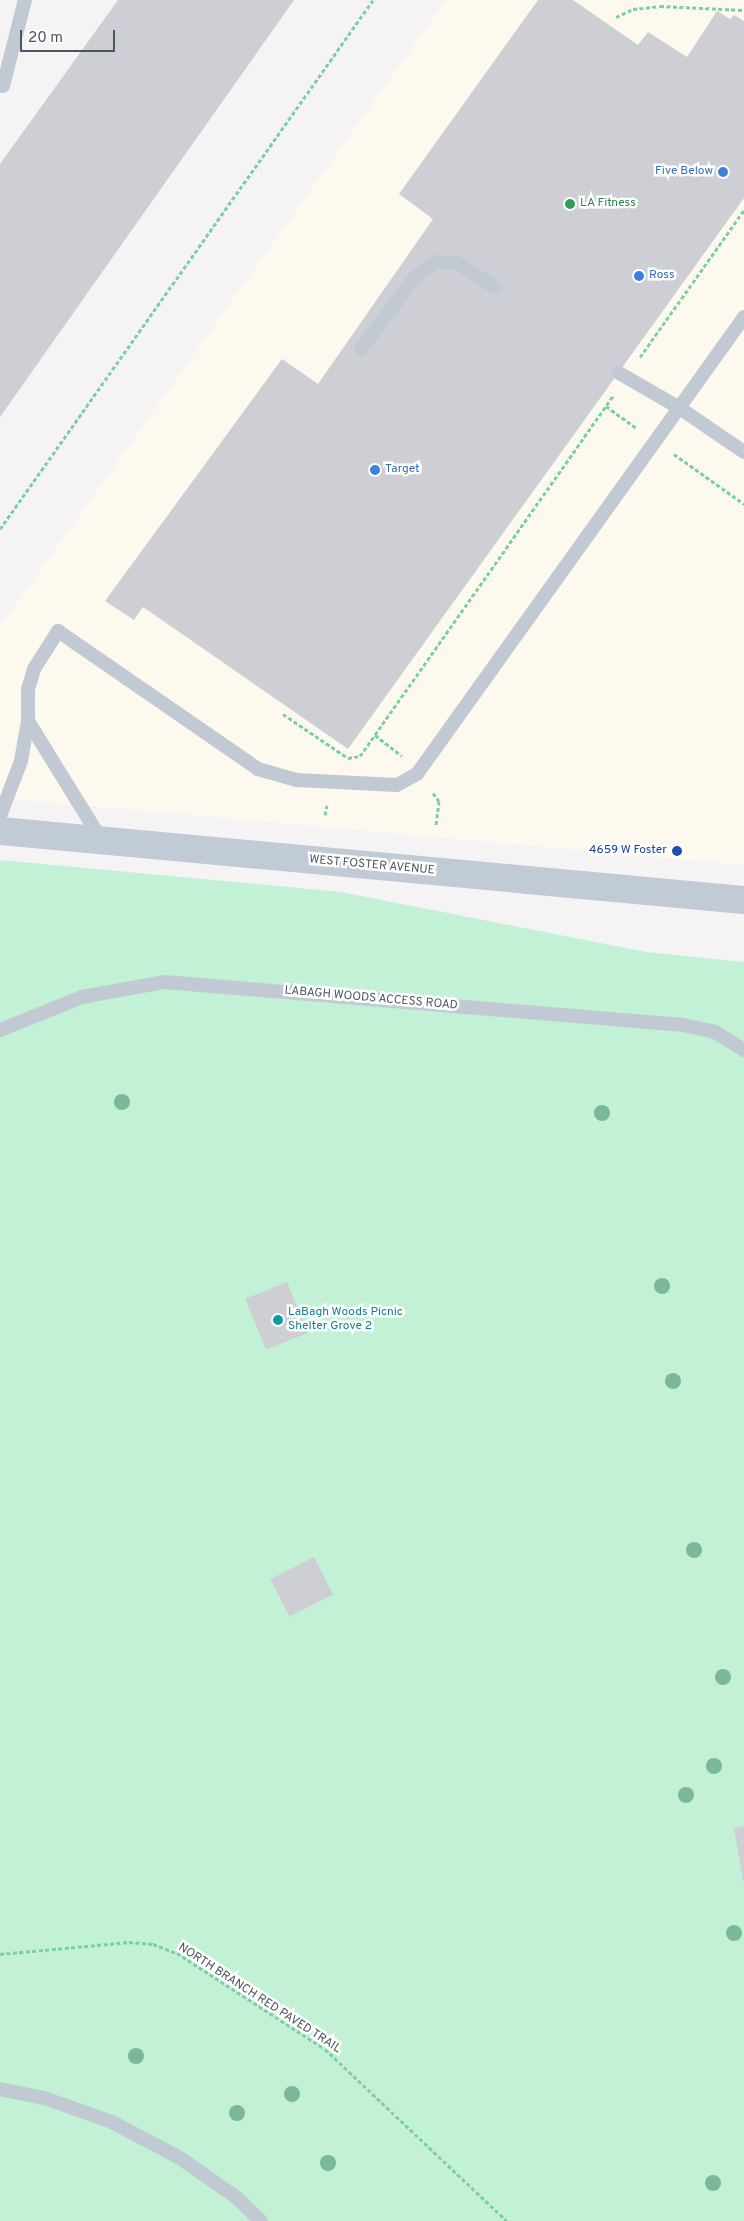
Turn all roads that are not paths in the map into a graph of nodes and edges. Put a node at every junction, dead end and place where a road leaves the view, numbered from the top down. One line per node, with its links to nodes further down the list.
1 (25, 0): 2 (lane)
2 (3, 86)
3 (496, 288): 5 (lane)
4 (744, 316): 7 (lane)
5 (361, 349)
6 (623, 375): 7 (lane)
7 (678, 407): 8 (lane); 9 (lane)
8 (744, 452)
9 (28, 721): 10 (lane); 12 (lane)
10 (0, 816)
11 (0, 831): 12 (main road, WEST FOSTER AVENUE)
12 (102, 841): 13 (main road, WEST FOSTER AVENUE)
13 (744, 900)
14 (0, 1030): 15 (lane, LABAGH WOODS ACCESS ROAD)
15 (744, 1050)
16 (0, 2089): 17 (lane)
17 (261, 2221)

